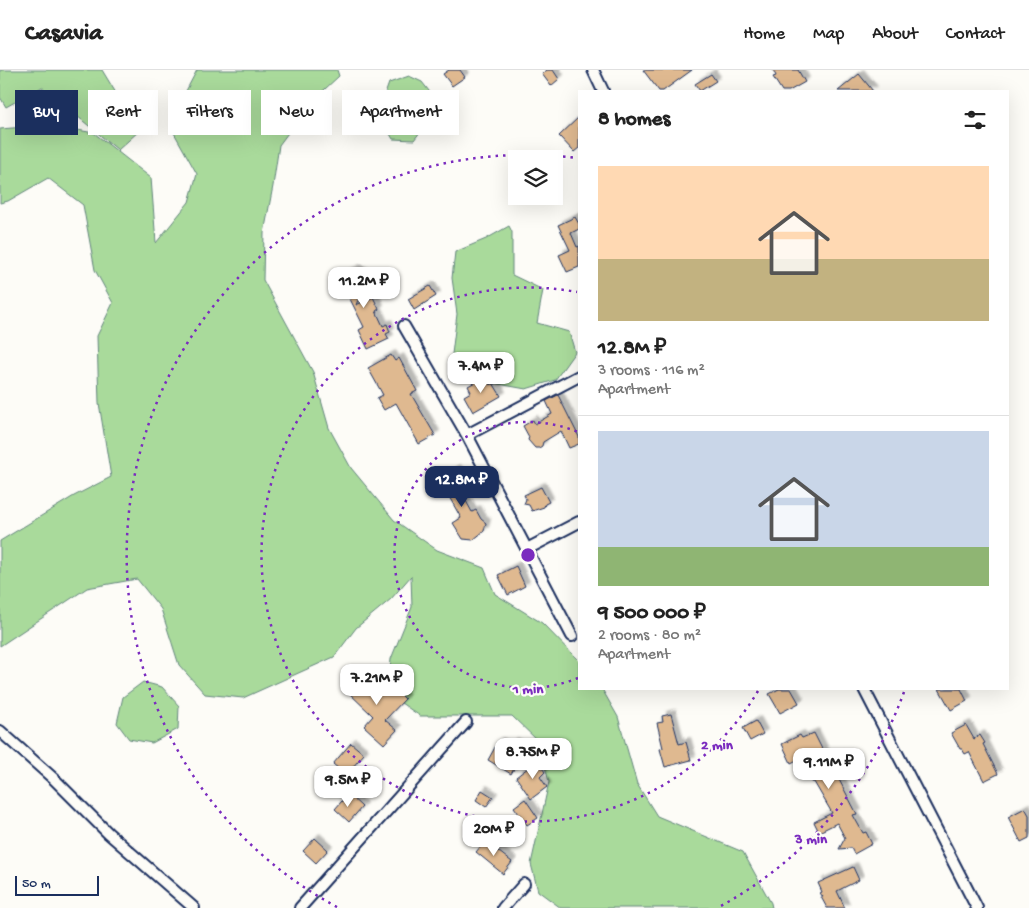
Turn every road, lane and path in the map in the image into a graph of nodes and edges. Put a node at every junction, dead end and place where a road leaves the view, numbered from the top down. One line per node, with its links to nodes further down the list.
1 (593, 70): 2 (street)
2 (603, 90)
3 (404, 326): 5 (street)
4 (578, 377): 5 (street)
5 (467, 435): 7 (street)
6 (578, 523): 7 (street)
7 (527, 549): 8 (street)
8 (572, 636)
9 (865, 690): 16 (street)
10 (466, 722): 14 (street)
11 (0, 731): 13 (street)
12 (524, 884): 15 (street)
13 (194, 908)
14 (300, 908)
15 (503, 908)
16 (977, 908)

